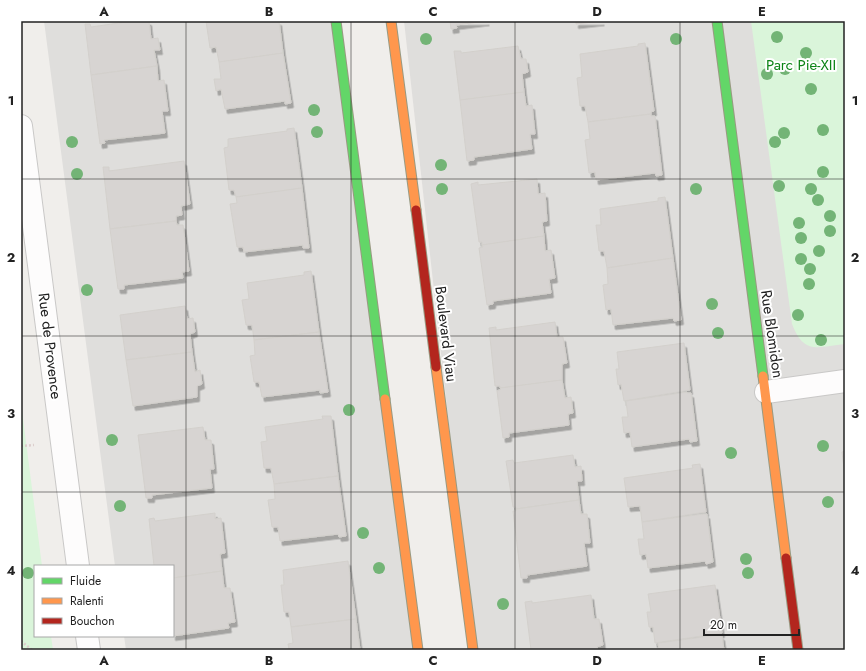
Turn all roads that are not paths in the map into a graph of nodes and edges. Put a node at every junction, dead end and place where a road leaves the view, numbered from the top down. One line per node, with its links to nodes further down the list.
1 (336, 21): 10 (main road)
2 (391, 21): 11 (main road, Boulevard Viau)
3 (716, 21): 6 (main road, Rue Blomidon)
4 (21, 126): 7 (street, Rue de Provence)
5 (845, 381): 6 (street)
6 (766, 392): 12 (main road, Rue Blomidon)
7 (78, 565)
8 (87, 637): 9 (street)
9 (89, 650)
10 (418, 650)
11 (474, 650)
12 (798, 650)

